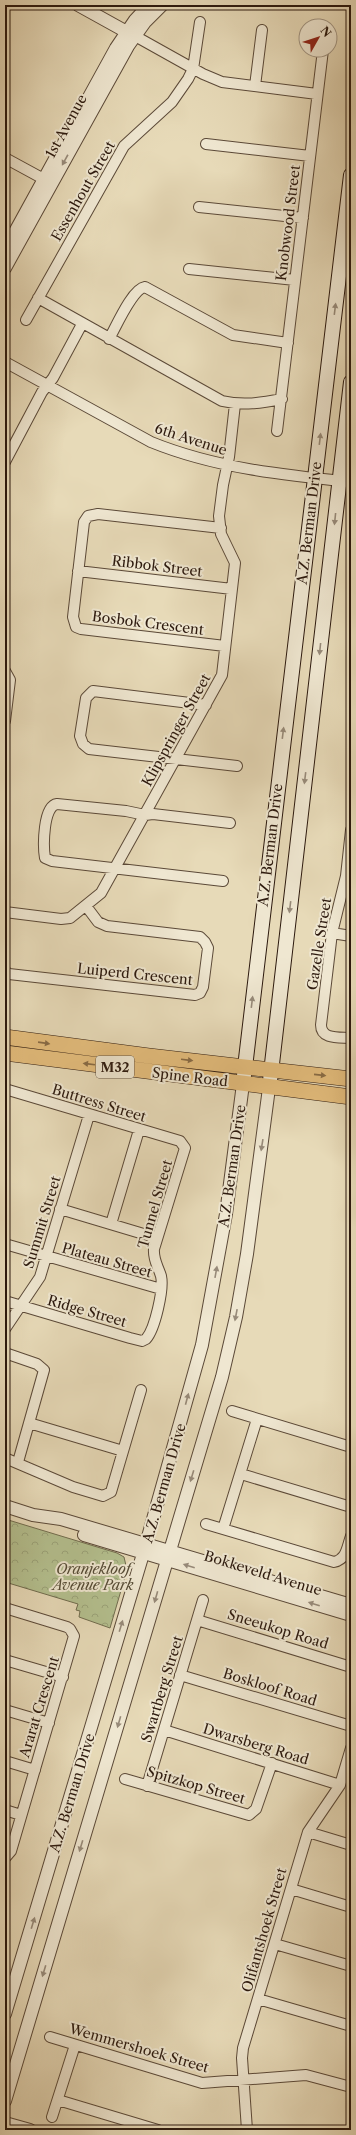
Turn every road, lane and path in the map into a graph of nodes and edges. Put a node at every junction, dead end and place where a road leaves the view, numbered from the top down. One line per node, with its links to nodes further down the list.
1 (78, 5): 6 (street)
2 (149, 5): 6 (street, 1st Avenue)
3 (162, 5): 6 (street, 1st Avenue)
4 (200, 22): 8 (street)
5 (262, 30): 9 (street)
6 (131, 34): 8 (street); 15 (street, 1st Avenue)
7 (322, 58): 10 (street, Knobwood Street)
8 (193, 69): 9 (street); 22 (street, Essenhout Street)
9 (255, 86): 10 (street)
10 (317, 94): 12 (street, Knobwood Street)
11 (206, 144): 12 (street)
12 (310, 156): 17 (street, Knobwood Street)
13 (5, 158): 15 (street)
14 (351, 175): 36 (main road, A.Z. Berman Drive, one-way to 14)
15 (48, 182): 18 (street, 1st Avenue); 19 (street, 1st Avenue)
16 (199, 206): 17 (street)
17 (303, 218): 21 (street, Knobwood Street)
18 (5, 250)
19 (5, 268)
20 (189, 269): 21 (street)
21 (295, 280): 26 (street, Knobwood Street)
22 (38, 298): 23 (street, Essenhout Street); 24 (street)
23 (26, 320)
24 (82, 324): 25 (street); 29 (street)
25 (109, 339): 26 (street); 31 (street)
26 (288, 343): 30 (street, Knobwood Street)
27 (5, 362): 29 (street, 6th Avenue)
28 (351, 382): 37 (main road, A.Z. Berman Drive)
29 (47, 385): 33 (street); 35 (street, 6th Avenue)
30 (282, 399): 31 (street); 32 (street, Knobwood Street)
31 (235, 404): 35 (street, Klipspringer Street)
32 (277, 431)
33 (10, 443): 34 (street)
34 (5, 462)
35 (227, 466): 36 (street, 6th Avenue); 38 (street, Klipspringer Street)
36 (315, 477): 37 (street, 6th Avenue); 61 (main road, A.Z. Berman Drive, one-way to 36)
37 (345, 481): 62 (main road, A.Z. Berman Drive, one-way to 62)
38 (220, 528): 39 (street, Bosbok Crescent); 40 (street, Klipspringer Street)
39 (78, 571): 40 (street, Ribbok Street); 41 (street, Bosbok Crescent)
40 (232, 588): 41 (street, Klipspringer Street)
41 (226, 646): 43 (street, Klipspringer Street)
42 (5, 671): 44 (street)
43 (206, 705): 45 (street, Klipspringer Street); 45 (street)
44 (5, 721)
45 (177, 758): 46 (street); 47 (street, Klipspringer Street)
46 (237, 766)
47 (145, 815): 48 (street); 50 (street, Klipspringer Street); 50 (street)
48 (230, 823)
49 (351, 830): 51 (street, Gazelle Street)
50 (116, 869): 52 (street); 53 (street, Klipspringer Street)
51 (348, 876): 55 (street, Gazelle Street)
52 (223, 881)
53 (86, 906): 54 (street, Klipspringer Street); 57 (street, Luiperd Crescent)
54 (5, 915)
55 (332, 933): 56 (street); 59 (street, Gazelle Street)
56 (351, 936)
57 (5, 971)
58 (5, 1037): 61 (main road, Spine Road / M32, one-way to 61)
59 (351, 1038)
60 (5, 1054): 64 (main road, Spine Road / M32, one-way to 60)
61 (244, 1067): 62 (main road, Spine Road / M32); 64 (main road, A.Z. Berman Drive)
62 (271, 1070): 63 (main road, Spine Road / M32, one-way to 63); 65 (main road, A.Z. Berman Drive)
63 (351, 1079)
64 (242, 1084): 65 (main road, Spine Road / M32); 96 (street, A.Z. Berman Drive, one-way to 64)
65 (269, 1088): 67 (main road, Spine Road / M32); 97 (street, A.Z. Berman Drive, one-way to 97)
66 (5, 1089): 68 (street, Buttress Street)
67 (351, 1097)
68 (89, 1115): 69 (street, Buttress Street); 71 (street, Summit Street)
69 (139, 1130): 70 (street, Buttress Street); 72 (street)
70 (184, 1145): 73 (street, Tunnel Street)
71 (60, 1209): 72 (street); 75 (street, Summit Street)
72 (111, 1224): 73 (street)
73 (157, 1238): 76 (street, Tunnel Street)
74 (5, 1244): 75 (street, Plateau Street)
75 (46, 1256): 76 (street, Plateau Street); 78 (street, Summit Street)
76 (161, 1289): 80 (street, Tunnel Street)
77 (5, 1301): 78 (street, Ridge Street)
78 (20, 1306): 79 (street, Summit Street); 80 (street, Ridge Street)
79 (5, 1329)
80 (146, 1339)
81 (5, 1353): 85 (street)
82 (141, 1390): 87 (street)
83 (232, 1411): 84 (street)
84 (257, 1419): 86 (street); 90 (street)
85 (29, 1423): 87 (street); 89 (street)
86 (351, 1447)
87 (123, 1451): 89 (street)
88 (5, 1458): 89 (street)
89 (18, 1462)
90 (241, 1474): 92 (street); 94 (street)
91 (5, 1506): 96 (street)
92 (351, 1507)
93 (206, 1524): 94 (street)
94 (223, 1529): 95 (street)
95 (351, 1536)
96 (145, 1548): 97 (street); 128 (street, A.Z. Berman Drive, one-way to 96)
97 (168, 1555): 99 (street, Bokkeveld Avenue); 101 (street, Bokkeveld Avenue, one-way to 97); 135 (street, A.Z. Berman Drive, one-way to 135)
98 (203, 1600): 102 (street, Swartberg Street)
99 (351, 1606)
100 (5, 1608): 106 (street, Ararat Crescent)
101 (351, 1615)
102 (197, 1620): 104 (street, Sneeukop Road); 105 (street, Swartberg Street)
103 (5, 1660): 106 (street)
104 (351, 1667)
105 (180, 1675): 109 (street, Boskloof Road); 110 (street, Swartberg Street)
106 (63, 1677): 108 (street, Ararat Crescent)
107 (5, 1710): 108 (street)
108 (49, 1723): 114 (street, Ararat Crescent)
109 (351, 1726)
110 (164, 1730): 113 (street, Dwarsberg Road); 117 (street, Swartberg Street)
111 (351, 1748): 116 (street, Olifantshoek Street)
112 (5, 1760): 114 (street)
113 (272, 1763): 116 (street, Dwarsberg Road); 117 (street, Spitzkop Street)
114 (35, 1770): 119 (street, Ararat Crescent)
115 (125, 1779): 117 (street, Spitzkop Street)
116 (340, 1785): 120 (street, Olifantshoek Street)
117 (147, 1786)
118 (5, 1810): 119 (street)
119 (21, 1815): 122 (street, Ararat Crescent)
120 (308, 1832): 121 (street); 123 (street, Olifantshoek Street)
121 (351, 1845)
122 (5, 1858)
123 (291, 1889): 124 (street); 125 (street, Olifantshoek Street)
124 (351, 1907)
125 (275, 1944): 126 (street); 127 (street, Olifantshoek Street)
126 (351, 1966)
127 (258, 1999): 129 (street); 132 (street, Olifantshoek Street)
128 (5, 2014)
129 (351, 2026)
130 (50, 2037): 131 (street, Wemmershoek Street)
131 (75, 2045): 132 (street, Wemmershoek Street); 134 (street)
132 (244, 2080): 133 (street, Wemmershoek Street); 140 (street, Olifantshoek Street)
133 (351, 2087)
134 (58, 2100): 136 (street); 139 (street)
135 (5, 2101)
136 (52, 2117)
137 (5, 2123): 138 (street)
138 (30, 2130)
139 (158, 2130)
140 (247, 2130)

